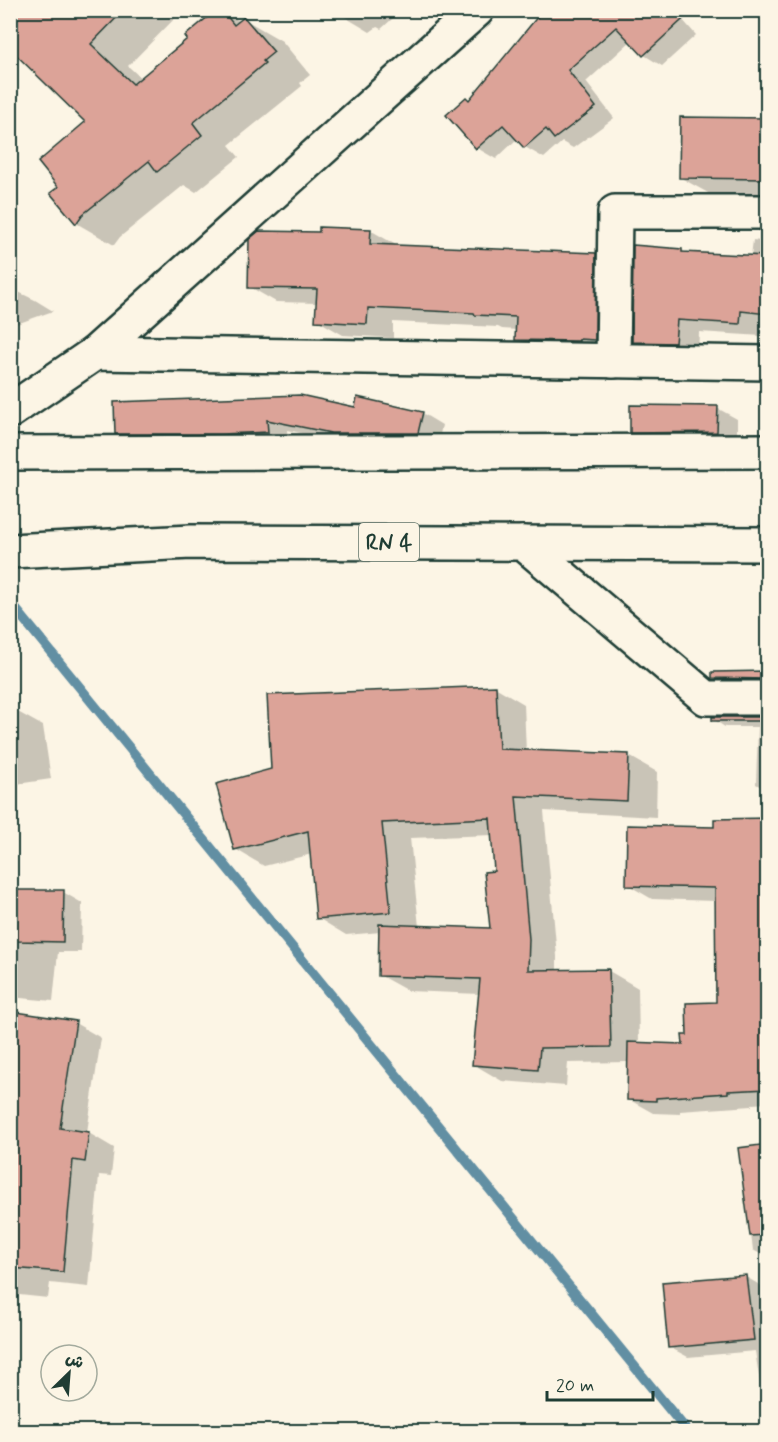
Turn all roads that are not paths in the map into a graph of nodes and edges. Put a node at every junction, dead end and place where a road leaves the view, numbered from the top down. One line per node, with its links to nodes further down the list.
1 (477, 10): 3 (main road)
2 (768, 212): 4 (main road)
3 (95, 353): 4 (main road); 6 (main road)
4 (613, 361): 5 (main road)
5 (768, 363)
6 (10, 411)
7 (768, 451): 8 (main road)
8 (10, 453)
9 (523, 543): 10 (main road, RN 4); 11 (main road, RN 4); 12 (main road)
10 (768, 544)
11 (10, 551)
12 (768, 698)

